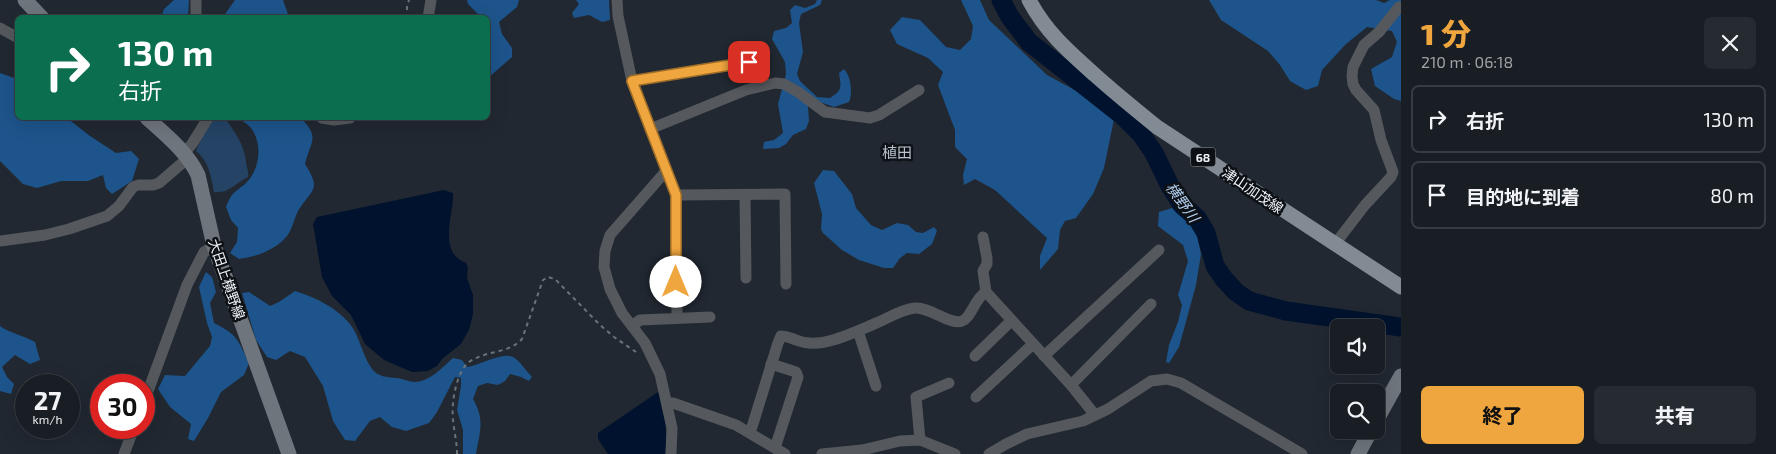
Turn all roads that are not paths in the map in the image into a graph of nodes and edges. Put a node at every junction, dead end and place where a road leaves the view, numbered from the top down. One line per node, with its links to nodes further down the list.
1 (25, 0): 7 (main road)
2 (196, 0): 8 (street)
3 (431, 0): 9 (street)
4 (617, 0): 13 (street)
5 (1029, 0): 24 (main road, 津山加茂線 / 68)
6 (1400, 4): 24 (street)
7 (39, 15)
8 (196, 15)
9 (428, 15)
10 (0, 28): 11 (street)
11 (15, 36)
12 (749, 62): 13 (street)
13 (632, 81): 17 (street)
14 (919, 90): 17 (street)
15 (149, 120): 18 (main road, 大田上横野線)
16 (207, 120): 18 (street)
17 (650, 129): 19 (street)
18 (186, 156): 23 (street); 25 (main road, 大田上横野線)
19 (666, 171): 21 (street); 35 (street)
20 (745, 194): 21 (street); 27 (street); 28 (street)
21 (676, 195): 33 (street)
22 (983, 237): 30 (street)
23 (0, 241)
24 (1335, 244): 29 (main road, 津山加茂線 / 68)
25 (214, 246): 41 (street); 56 (main road, 大田上横野線)
26 (1159, 250): 39 (street)
27 (746, 278)
28 (786, 284)
29 (1401, 287)
30 (986, 292): 34 (street); 36 (street)
31 (1150, 304): 44 (street)
32 (710, 316): 33 (street)
33 (676, 317): 35 (street)
34 (1011, 321): 37 (street); 38 (street)
35 (632, 326): 47 (street)
36 (858, 331): 40 (street); 45 (street)
37 (1032, 344): 39 (street); 46 (street)
38 (975, 356)
39 (1044, 356): 44 (street)
40 (771, 364): 50 (street); 54 (street)
41 (154, 374)
42 (1401, 376): 48 (main road)
43 (949, 383): 53 (street)
44 (1071, 385): 49 (street)
45 (876, 386)
46 (976, 397)
47 (668, 404): 50 (street); 57 (street)
48 (1385, 405)
49 (1095, 415): 60 (street); 61 (street)
50 (749, 432): 54 (street)
51 (130, 439): 55 (street)
52 (1366, 439): 62 (main road)
53 (920, 440): 58 (street); 59 (street)
54 (780, 451)
55 (124, 454)
56 (290, 454)
57 (670, 454)
58 (822, 454)
59 (955, 454)
60 (989, 454)
61 (1302, 454)
62 (1358, 454)

